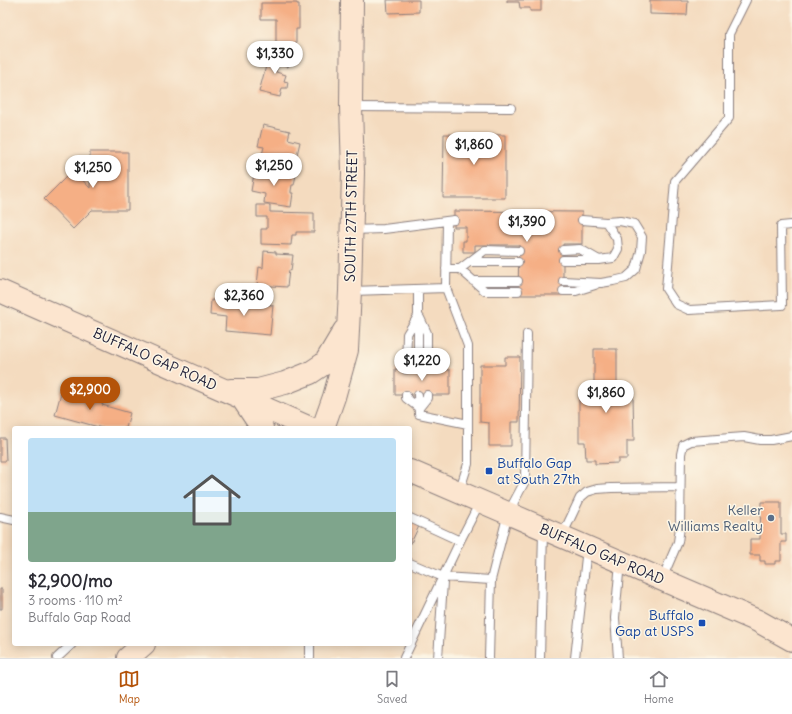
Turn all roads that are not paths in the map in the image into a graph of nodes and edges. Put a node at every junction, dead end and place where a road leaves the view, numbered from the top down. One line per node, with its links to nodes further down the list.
1 (352, 0): 3 (main road, SOUTH 27TH STREET)
2 (746, 0): 7 (lane)
3 (351, 108): 4 (lane); 8 (main road, SOUTH 27TH STREET)
4 (512, 108)
5 (582, 220): 6 (lane)
6 (606, 222): 12 (lane); 20 (lane)
7 (792, 225)
8 (351, 230): 15 (lane); 24 (main road, SOUTH 27TH STREET)
9 (563, 250): 12 (lane)
10 (519, 251): 13 (lane)
11 (563, 260): 12 (lane)
12 (599, 260)
13 (471, 262): 14 (lane); 16 (lane)
14 (518, 262)
15 (446, 269): 16 (lane); 21 (lane)
16 (460, 269): 17 (lane)
17 (473, 281): 18 (lane); 25 (lane)
18 (518, 281)
19 (563, 281): 20 (lane)
20 (601, 282): 26 (lane)
21 (446, 288): 22 (lane); 38 (lane)
22 (418, 289): 24 (lane); 27 (lane)
23 (0, 291): 33 (main road, BUFFALO GAP ROAD)
24 (350, 291): 28 (main road, SOUTH 27TH STREET)
25 (518, 291)
26 (563, 291)
27 (418, 316): 30 (lane); 31 (lane); 32 (lane)
28 (348, 325): 33 (main road); 41 (main road, SOUTH 27TH STREET)
29 (527, 334): 47 (lane)
30 (406, 369)
31 (418, 369)
32 (427, 369)
33 (233, 394): 39 (main road); 40 (main road, BUFFALO GAP ROAD)
34 (406, 395): 37 (lane)
35 (418, 395): 37 (lane)
36 (427, 395): 37 (lane)
37 (419, 408): 38 (lane)
38 (468, 424): 45 (lane)
39 (260, 426)
40 (305, 426)
41 (324, 426)
42 (792, 436): 44 (lane)
43 (412, 472): 45 (main road, BUFFALO GAP ROAD)
44 (680, 487): 51 (lane); 57 (lane)
45 (459, 492): 46 (main road, BUFFALO GAP ROAD)
46 (480, 502): 47 (main road, BUFFALO GAP ROAD); 52 (lane)
47 (508, 513): 51 (main road, BUFFALO GAP ROAD); 58 (lane)
48 (0, 518): 50 (lane)
49 (412, 519): 52 (lane)
50 (12, 520)
51 (552, 532): 53 (main road, BUFFALO GAP ROAD); 71 (lane)
52 (460, 541): 56 (lane)
53 (587, 547): 54 (main road, BUFFALO GAP ROAD); 72 (lane)
54 (620, 561): 57 (main road, BUFFALO GAP ROAD); 73 (lane)
55 (412, 564): 56 (lane)
56 (443, 577): 58 (lane); 59 (lane); 69 (lane)
57 (662, 579): 60 (main road, BUFFALO GAP ROAD)
58 (491, 580): 70 (lane)
59 (412, 635)
60 (792, 640)
61 (70, 646): 65 (lane)
62 (142, 646): 66 (main road)
63 (310, 646): 67 (lane)
64 (408, 646): 68 (lane)
65 (57, 658)
66 (128, 658)
67 (310, 658)
68 (404, 658)
69 (438, 658)
70 (489, 658)
71 (540, 658)
72 (575, 658)
73 (618, 658)

